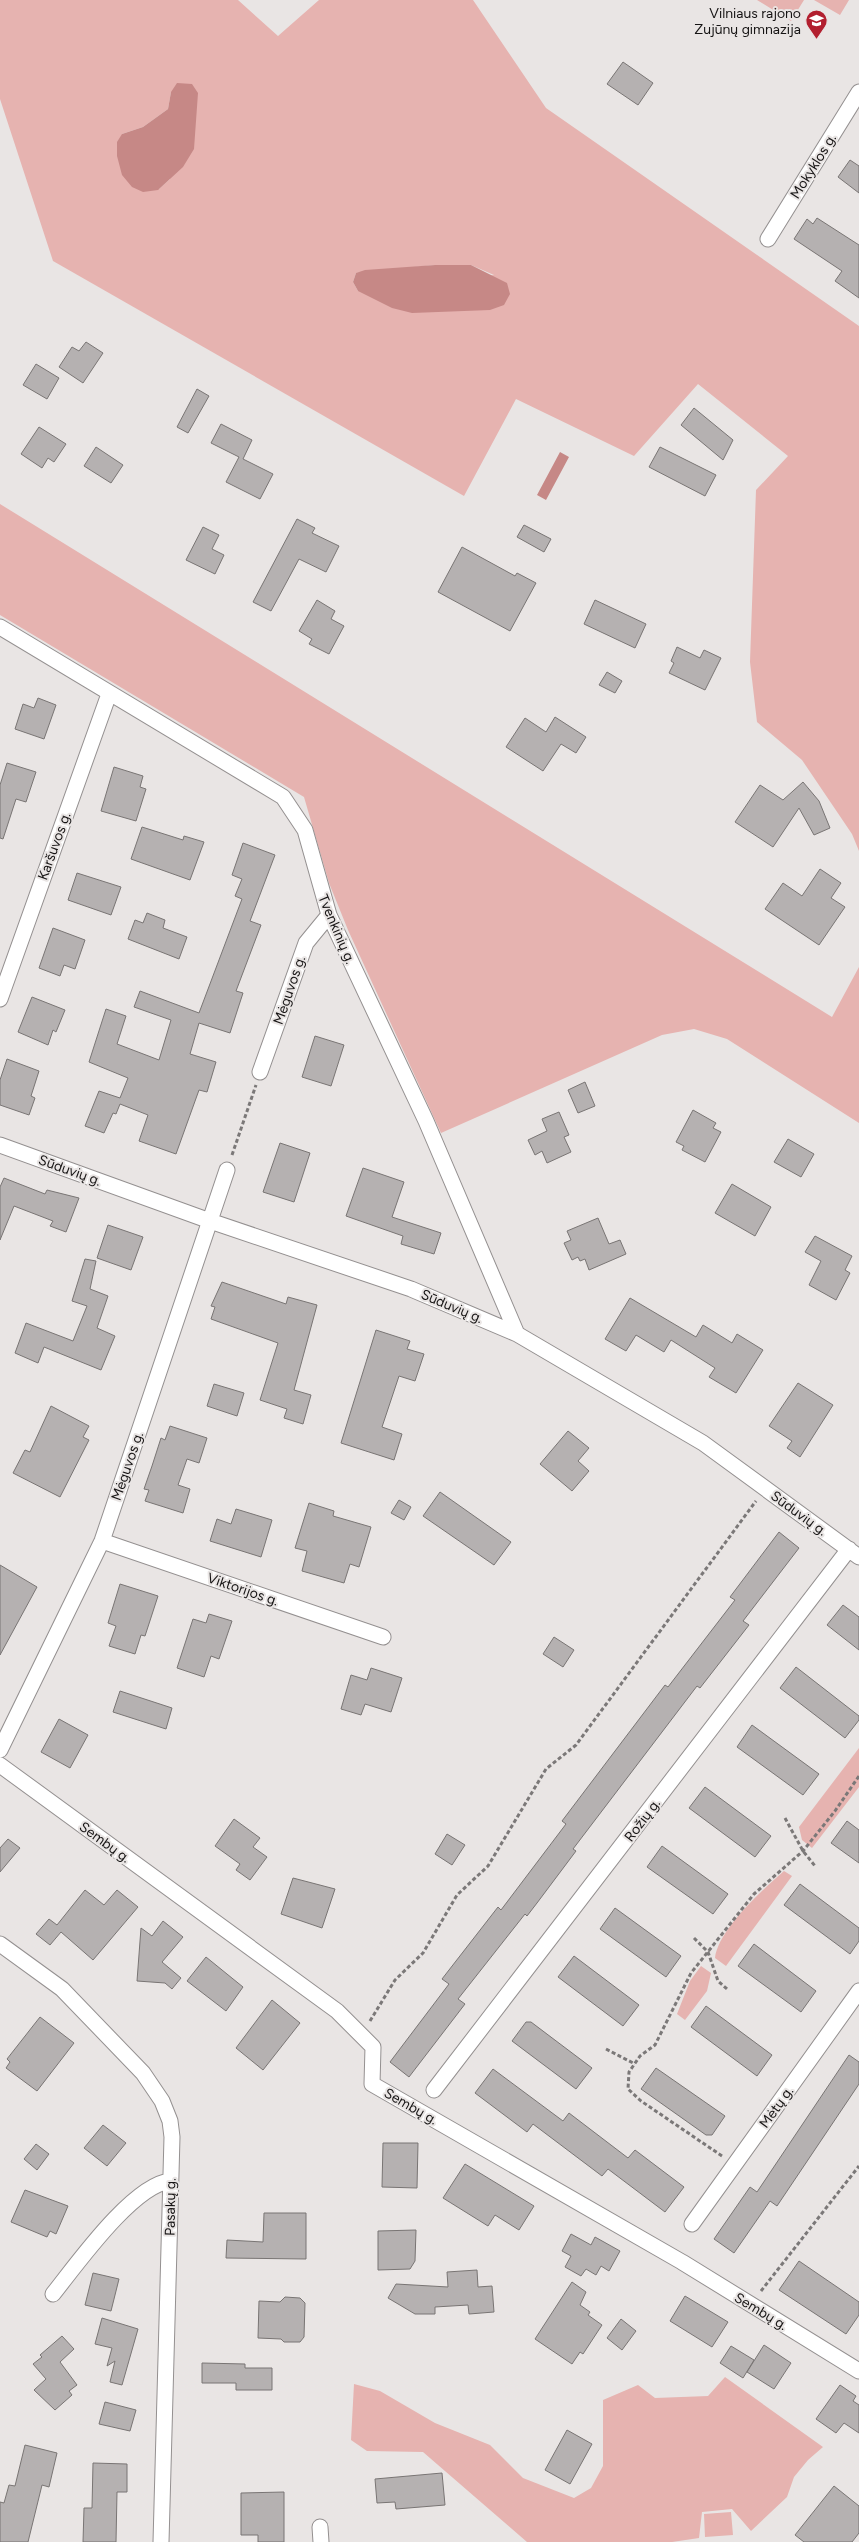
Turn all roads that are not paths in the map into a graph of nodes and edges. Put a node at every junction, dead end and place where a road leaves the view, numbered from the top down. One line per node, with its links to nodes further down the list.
1 (859, 92): 2 (street, Mokyklos g.)
2 (768, 239)
3 (0, 627): 4 (street, Tvenkinių g.)
4 (109, 694): 5 (street, Tvenkinių g.); 6 (street, Karšuvos g.)
5 (328, 916): 7 (street, Mėguvos g.); 11 (street, Tvenkinių g.)
6 (0, 999)
7 (260, 1072)
8 (0, 1145): 10 (street, Sūduvių g.)
9 (227, 1170): 10 (street, Mėguvos g.)
10 (210, 1221): 11 (street, Sūduvių g.); 12 (street, Mėguvos g.)
11 (518, 1334): 13 (street, Sūduvių g.)
12 (102, 1541): 14 (street, Viktorijos g.); 15 (street, Mėguvos g.)
13 (854, 1553): 19 (street, Rožių g.)
14 (383, 1637)
15 (0, 1750)
16 (0, 1765): 23 (street, Sembų g.)
17 (0, 1944): 20 (street, Pasakų g.)
18 (859, 1991): 21 (street, Mėtų g.)
19 (434, 2090)
20 (170, 2180): 22 (street); 25 (street, Pasakų g.)
21 (692, 2224)
22 (52, 2294)
23 (859, 2370)
24 (320, 2527): 26 (street)
25 (161, 2542)
26 (321, 2542)

